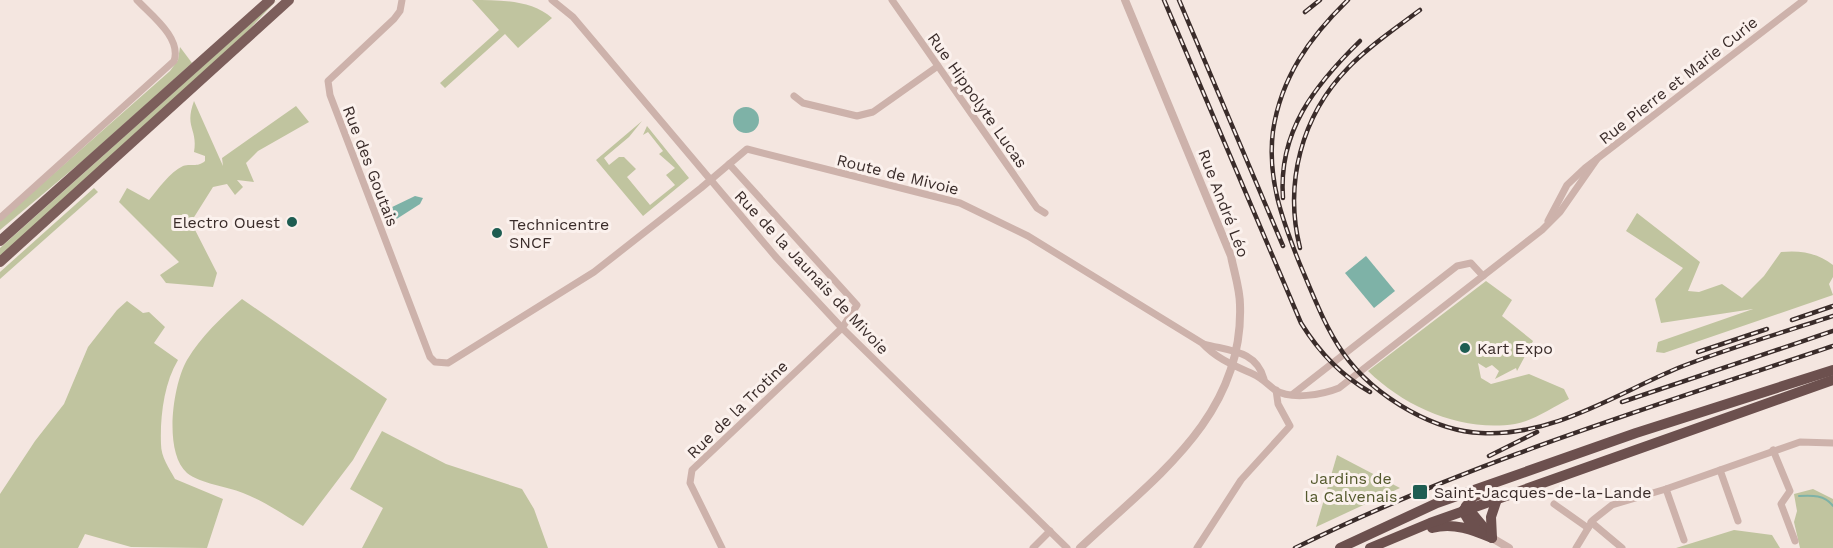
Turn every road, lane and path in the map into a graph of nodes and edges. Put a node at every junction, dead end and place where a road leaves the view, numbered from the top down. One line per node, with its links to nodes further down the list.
1 (137, 0): 16 (street)
2 (270, 0): 17 (main road)
3 (283, 0): 10 (street)
4 (289, 0): 10 (main road)
5 (402, 0): 23 (street, Rue des Goutais)
6 (552, 0): 14 (street, Rue de la Jaunais de Mivoie)
7 (892, 0): 11 (street, Rue Hippolyte Lucas)
8 (1125, 0): 22 (street, Rue André Léo)
9 (1804, 0): 19 (street, Rue Pierre et Marie Curie)
10 (235, 50): 18 (main road)
11 (938, 66): 12 (street); 15 (street, Rue Hippolyte Lucas)
12 (794, 96)
13 (729, 164): 14 (street, Route de Mivoie); 20 (street, Rue de la Trotine); 21 (street, Route de Mivoie)
14 (709, 181): 20 (street, Rue de la Jaunais de Mivoie); 23 (street, Route de Mivoie)
15 (1045, 213)
16 (0, 218)
17 (0, 241)
18 (0, 262)
19 (1483, 276): 29 (street, Rue Pierre et Marie Curie); 29 (street)
20 (842, 328): 41 (street, Rue de la Jaunais de Mivoie); 46 (street, Rue de la Trotine)
21 (1202, 343): 22 (street, Route de Mivoie); 24 (street, Route de Mivoie)
22 (1236, 351): 24 (street, Rue André Léo); 26 (street)
23 (435, 362)
24 (1233, 365): 26 (street, Route de Mivoie); 49 (street, Rue André Léo)
25 (1833, 370): 30 (highway)
26 (1264, 379): 28 (street)
27 (1833, 380): 35 (highway)
28 (1276, 390): 29 (street, Rue Pierre et Marie Curie); 50 (street)
29 (1293, 394)
30 (1636, 434): 36 (highway); 38 (highway)
31 (1833, 443): 32 (street)
32 (1773, 450): 33 (street); 45 (street)
33 (1720, 470): 34 (street); 39 (street)
34 (1666, 489): 40 (street); 44 (street)
35 (1497, 499): 38 (highway); 43 (highway)
36 (1437, 503): 38 (highway); 51 (highway)
37 (1554, 504): 40 (street)
38 (1466, 508): 42 (highway); 43 (highway); 52 (highway)
39 (1738, 521)
40 (1589, 525): 55 (street); 56 (street)
41 (1050, 531): 47 (street); 48 (street, Rue de la Jaunais de Mivoie)
42 (1481, 533): 43 (highway); 53 (highway)
43 (1492, 538): 54 (street)
44 (1684, 540)
45 (1795, 541)
46 (722, 548)
47 (1033, 548)
48 (1067, 548)
49 (1080, 548)
50 (1197, 548)
51 (1340, 548)
52 (1370, 548)
53 (1384, 548)
54 (1509, 548)
55 (1576, 548)
56 (1622, 548)

